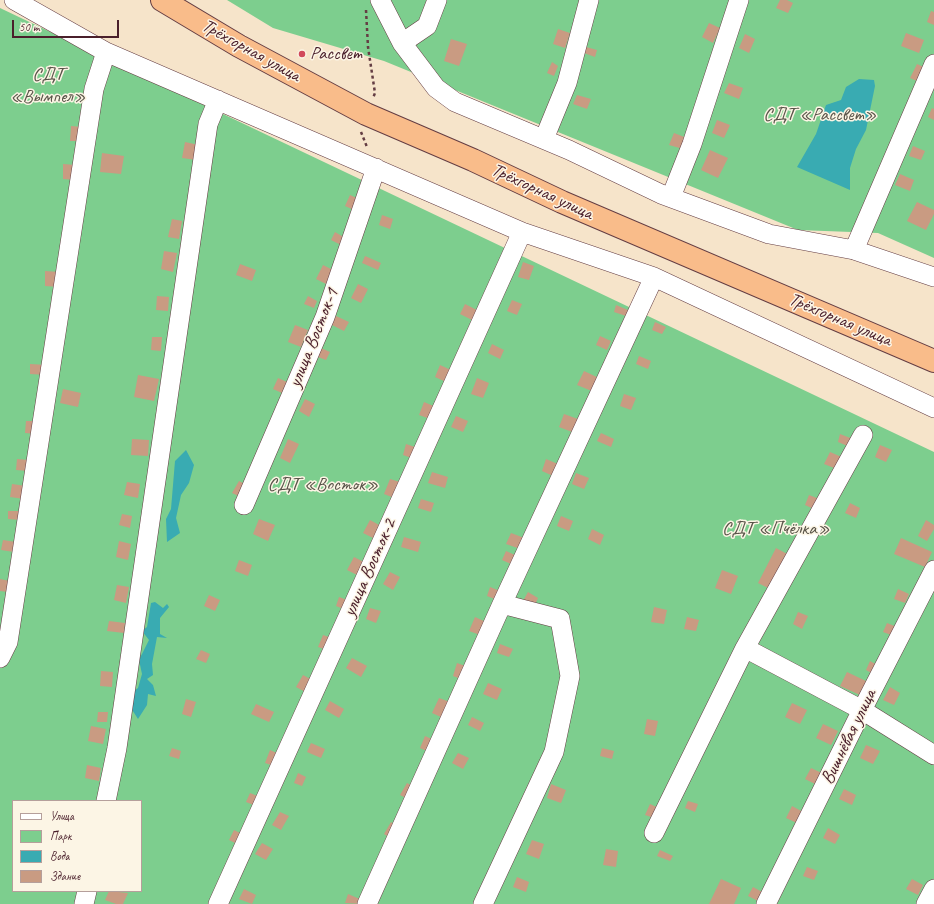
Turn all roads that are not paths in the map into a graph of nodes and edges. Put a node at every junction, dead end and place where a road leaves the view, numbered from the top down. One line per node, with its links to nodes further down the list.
1 (14, 0): 8 (street)
2 (162, 0): 18 (highway, Трёхгорная улица)
3 (437, 0): 7 (street)
4 (589, 0): 11 (street)
5 (739, 0): 13 (street)
6 (373, 4): 7 (street)
7 (402, 43): 11 (street)
8 (106, 52): 10 (street); 25 (street)
9 (934, 64): 15 (street)
10 (218, 100): 12 (street); 28 (street)
11 (544, 139): 13 (street)
12 (376, 168): 14 (street); 21 (street, улица Восток-1)
13 (671, 197): 15 (street)
14 (522, 232): 16 (street); 33 (street, улица Восток-2)
15 (854, 250): 17 (street)
16 (654, 277): 19 (street); 23 (street)
17 (934, 277)
18 (934, 361)
19 (934, 408)
20 (863, 435): 24 (street)
21 (244, 506)
22 (934, 570): 26 (street, Вишнёвая улица)
23 (502, 604): 34 (street); 35 (street)
24 (745, 648): 26 (street); 29 (street)
25 (0, 658)
26 (862, 710): 27 (street); 36 (street, Вишнёвая улица)
27 (934, 756)
28 (106, 800)
29 (654, 833)
30 (934, 889): 37 (street)
31 (87, 892): 32 (street)
32 (84, 904)
33 (218, 904)
34 (367, 904)
35 (483, 904)
36 (766, 904)
37 (926, 904)

